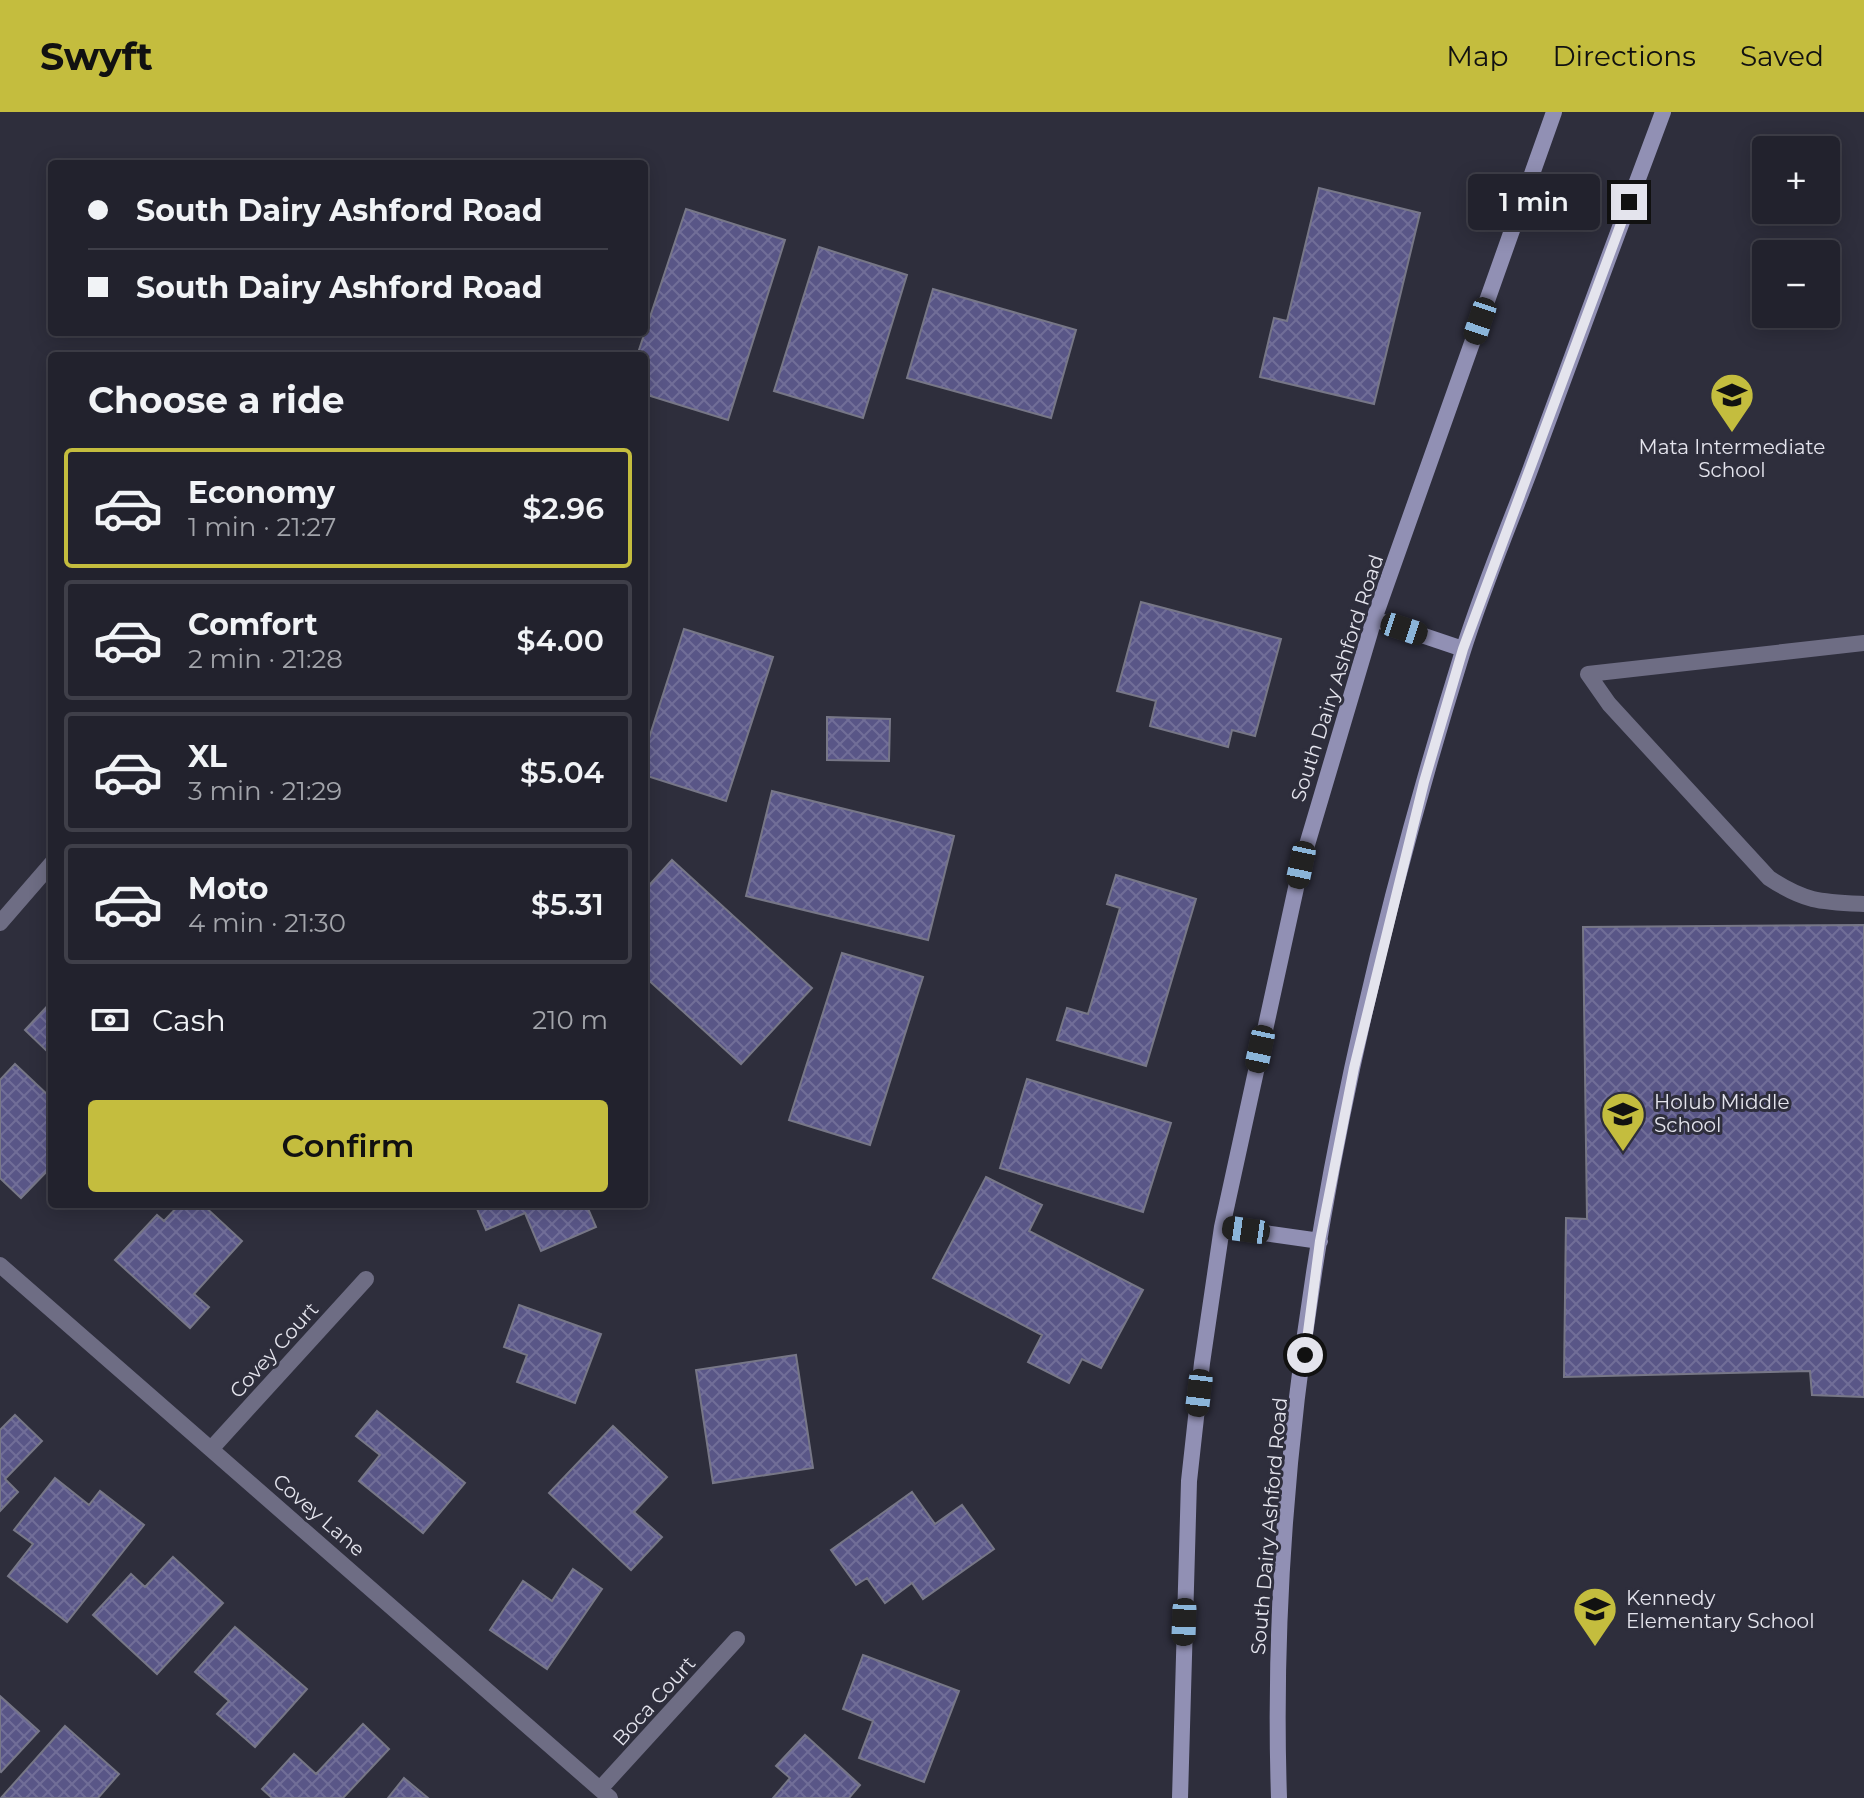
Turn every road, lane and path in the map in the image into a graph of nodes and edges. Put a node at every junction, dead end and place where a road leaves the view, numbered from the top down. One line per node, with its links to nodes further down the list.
1 (1554, 112): 3 (main road, South Dairy Ashford Road)
2 (1663, 112): 5 (main road, South Dairy Ashford Road)
3 (1374, 619): 5 (main road); 9 (main road, South Dairy Ashford Road)
4 (1864, 643): 7 (street)
5 (1463, 649): 10 (main road, South Dairy Ashford Road)
6 (48, 868): 8 (street)
7 (1864, 904)
8 (0, 923)
9 (1222, 1227): 10 (main road); 16 (main road, South Dairy Ashford Road)
10 (1320, 1241): 17 (main road, South Dairy Ashford Road)
11 (0, 1265): 13 (street, Covey Lane)
12 (366, 1279): 13 (street, Covey Court)
13 (212, 1448): 15 (street, Covey Lane)
14 (737, 1639): 15 (street, Boca Court)
15 (605, 1794)
16 (1180, 1798)
17 (1279, 1798)

